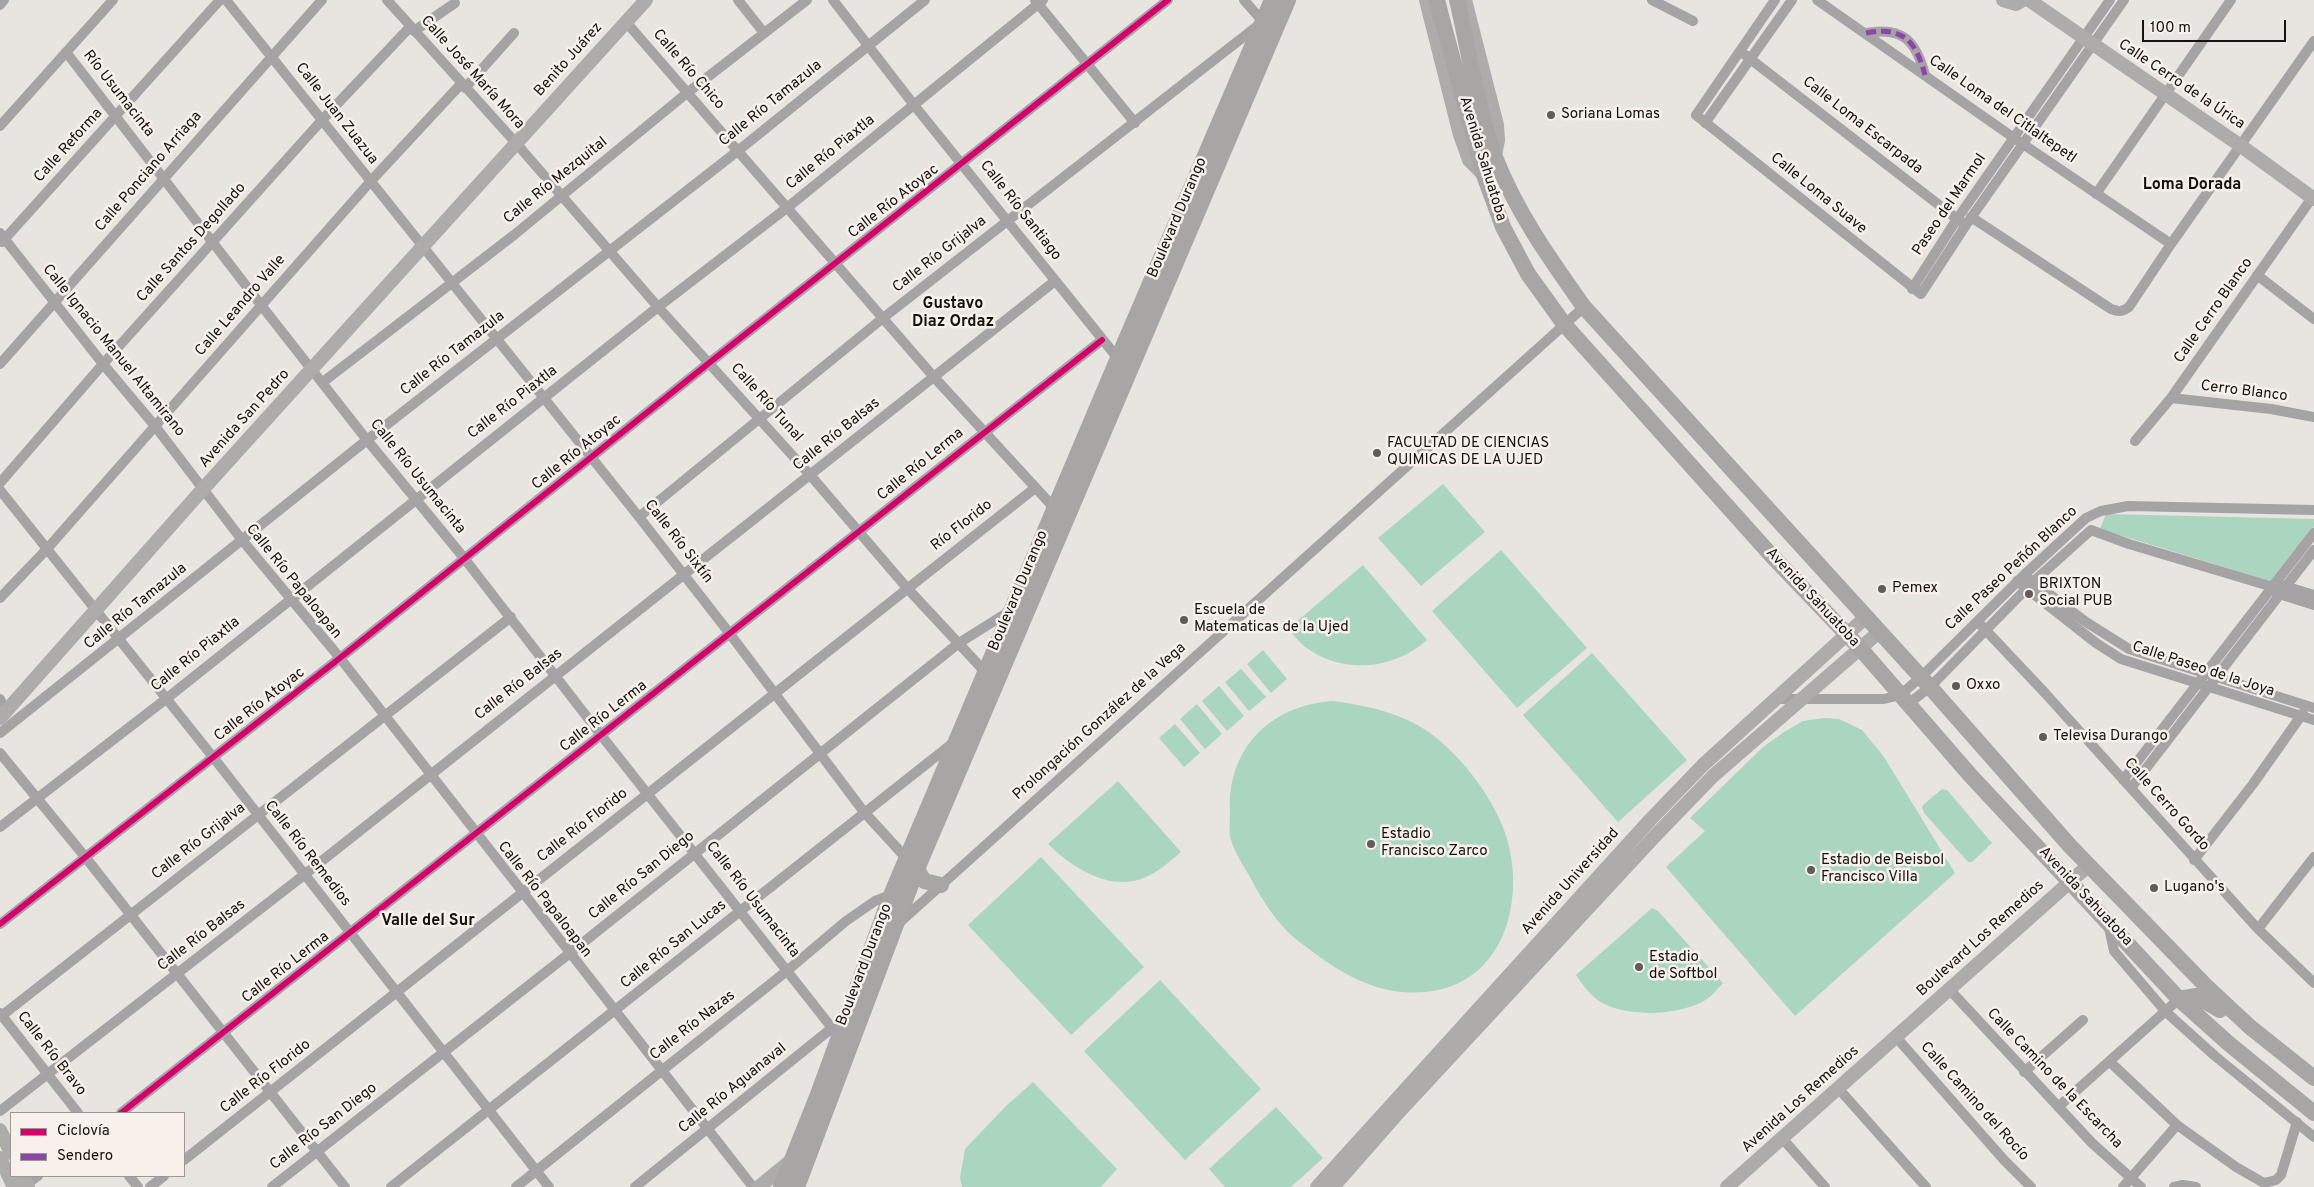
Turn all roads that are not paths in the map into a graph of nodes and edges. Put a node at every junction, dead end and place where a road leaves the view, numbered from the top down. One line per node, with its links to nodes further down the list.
1 (4, 0): 31 (street)
2 (113, 0): 44 (street)
3 (220, 0): 53 (street, Calle Reforma)
4 (226, 0): 45 (street, Calle Juan Zuazua)
5 (322, 0): 45 (street, Calle Ponciano Arriaga)
6 (387, 0): 36 (street, Calle José María Mora)
7 (646, 0): 33 (street, Benito Juárez)
8 (738, 0): 37 (street)
9 (806, 0): 37 (street, Calle Río Mezquital)
10 (833, 0): 42 (street, Calle Río Santiago)
11 (924, 0): 42 (street, Calle Río Tamazula)
12 (1168, 0): 47 (street, Calle Río Atoyac)
13 (1244, 0): 35 (street)
14 (1272, 0): 35 (main road, Boulevard Durango)
15 (1288, 0): 35 (main road, Boulevard Durango)
16 (1426, 0): 34 (street)
17 (1437, 0): 34 (main road, Avenida Sahuatoba, bridge)
18 (1652, 0): 32 (street)
19 (1775, 0): 43 (street)
20 (1792, 0): 46 (street)
21 (1817, 0): 39 (street, Calle Loma del Citlaltepetl)
22 (2003, 0): 23 (street)
23 (2023, 0)
24 (2029, 0): 41 (street, Calle Cerro de la Úrica)
25 (2110, 0): 41 (street)
26 (2124, 0): 41 (street)
27 (2231, 0): 51 (street)
28 (1039, 1): 47 (street); 52 (street, Calle Río Piaxtla)
29 (455, 3): 36 (street, Calle Santos Degollado)
30 (1463, 3): 34 (street); 86 (main road, Avenida Sahuatoba)
31 (0, 5)
32 (1693, 21)
33 (626, 22): 50 (street, Calle Río Chico); 59 (street, Benito Juárez)
34 (1437, 22): 89 (main road, Avenida Sahuatoba)
35 (1268, 28): 56 (street, Calle Río Grijalva); 95 (main road, Boulevard Durango)
36 (412, 29): 49 (street, Calle José María Mora); 55 (street, Calle Santos Degollado)
37 (764, 32): 50 (street, Calle Río Mezquital)
38 (514, 33): 49 (street, Calle Leandro Valle)
39 (1866, 34): 48 (street, Calle Loma del Citlaltepetl); 48 (street)
40 (2314, 41): 61 (street)
41 (2088, 42): 51 (street, Calle Cerro de la Úrica); 58 (street, Paseo del Marmol); 60 (street, Paseo del Marmol)
42 (868, 45): 52 (street, Calle Río Santiago); 62 (street, Calle Río Tamazula)
43 (1740, 51): 46 (street, Calle Loma Escarpada); 57 (street, Calle Loma Suave)
44 (66, 52): 53 (street, Río Usumacinta); 54 (street)
45 (270, 56): 55 (street, Calle Juan Zuazua); 64 (street, Calle Ponciano Arriaga)
46 (1751, 58): 57 (street); 71 (street, Calle Loma Escarpada)
47 (1088, 64): 56 (street); 63 (street, Calle Río Atoyac)
48 (1924, 75): 58 (street, Calle Loma del Citlaltepetl)
49 (463, 86): 59 (street, Calle José María Mora); 65 (street, Calle Leandro Valle)
50 (687, 93): 62 (street, Calle Río Chico); 67 (street, Calle Río Mezquital)
51 (2166, 95): 61 (street, Calle Cerro de la Úrica); 66 (street)
52 (914, 105): 63 (street, Calle Río Santiago); 69 (street, Calle Río Piaxtla)
53 (117, 116): 64 (street, Río Usumacinta); 72 (street, Calle Reforma)
54 (2, 120)
55 (322, 120): 65 (street, Calle Juan Zuazua); 73 (street, Calle Santos Degollado)
56 (1135, 123): 70 (street, Calle Río Grijalva)
57 (1705, 123): 81 (street, Calle Loma Suave)
58 (2014, 138): 60 (street, Calle Loma del Citlaltepetl); 71 (street, Paseo del Marmol)
59 (516, 143): 67 (street, Calle Río Tunal); 75 (street, Avenida San Pedro)
60 (2023, 144): 66 (street, Calle Loma del Citlaltepetl); 71 (street, Paseo del Marmol)
61 (2241, 146): 68 (street, Calle Cerro de la Úrica); 74 (street)
62 (738, 150): 69 (street, Calle Río Chico); 76 (street, Calle Río Tamazula)
63 (963, 164): 70 (street, Calle Río Santiago); 77 (street, Calle Río Atoyac)
64 (164, 178): 73 (street, Río Usumacinta); 83 (street, Calle Ponciano Arriaga)
65 (370, 182): 75 (street, Calle Juan Zuazua); 84 (street, Calle Leandro Valle)
66 (2096, 194): 74 (street, Calle Loma del Citlaltepetl)
67 (561, 195): 76 (street, Calle Río Tunal); 80 (street, Calle Río Mezquital)
68 (2313, 197): 78 (street, Calle Cerro Blanco)
69 (788, 207): 77 (street, Calle Río Chico); 85 (street, Calle Río Piaxtla)
70 (1009, 220): 79 (street, Calle Río Santiago); 87 (street, Calle Río Grijalva)
71 (1964, 221): 74 (street, Calle Loma Escarpada); 81 (street, Paseo del Marmol); 82 (street, Paseo del Marmol)
72 (2, 239): 83 (street, Calle Ignacio Manuel Altamirano)
73 (213, 243): 84 (street, Río Usumacinta); 94 (street, Calle Santos Degollado)
74 (2171, 244)
75 (422, 246): 80 (street, Calle Río Sixtín); 96 (street, Avenida San Pedro)
76 (609, 250): 85 (street, Calle Río Tunal); 90 (street, Calle Río Tamazula)
77 (837, 263): 87 (street, Calle Río Chico); 92 (street, Calle Río Atoyac)
78 (2257, 276): 88 (street); 99 (street, Calle Cerro Blanco)
79 (1055, 280): 91 (street, Calle Río Santiago); 97 (street, Calle Río Balsas)
80 (453, 283): 90 (street, Calle Río Sixtín); 98 (street, Calle Río Mezquital)
81 (1912, 289): 82 (street, Calle Loma Suave)
82 (1922, 294)
83 (54, 302): 93 (street, Calle Ponciano Arriaga); 94 (street, Calle Ignacio Manuel Altamirano)
84 (261, 306): 96 (street, Río Usumacinta); 103 (street, Calle Leandro Valle)
85 (658, 307): 92 (street, Calle Río Tunal); 100 (street, Calle Río Piaxtla)
86 (1584, 307): 89 (street, Prolongación González de la Vega); 138 (main road, Avenida Sahuatoba)
87 (883, 318): 97 (street, Calle Río Chico); 102 (street, Calle Río Grijalva)
88 (2314, 319)
89 (1564, 324): 143 (main road, Avenida Sahuatoba); 193 (street, Prolongación González de la Vega)
90 (496, 340): 100 (street, Calle Río Sixtín); 105 (street, Calle Río Tamazula)
91 (1102, 340): 95 (street, Calle Río Santiago); 104 (street, Calle Río Lerma)
92 (709, 363): 102 (street, Calle Río Tunal); 107 (street, Calle Río Atoyac)
93 (0, 364)
94 (103, 364): 103 (street, Calle Ignacio Manuel Altamirano); 109 (street, Calle Santos Degollado)
95 (1123, 364): 114 (main road, Boulevard Durango); 118 (main road, Boulevard Durango)
96 (313, 368): 98 (street, Calle Río Usumacinta); 111 (street, Avenida San Pedro)
97 (933, 376): 104 (street, Calle Río Chico); 108 (street, Calle Río Balsas)
98 (323, 382): 105 (street, Calle Río Usumacinta)
99 (2171, 398): 101 (street, Cerro Blanco); 106 (street, Calle Cerro Blanco)
100 (543, 399): 107 (street, Calle Río Sixtín); 113 (street, Calle Río Piaxtla)
101 (2314, 417)
102 (760, 420): 108 (street, Calle Río Tunal); 116 (street, Calle Río Grijalva)
103 (155, 426): 111 (street, Calle Ignacio Manuel Altamirano); 123 (street, Calle Leandro Valle)
104 (983, 432): 110 (street, Calle Río Chico); 120 (street, Calle Río Lerma)
105 (368, 440): 113 (street, Calle Río Usumacinta); 122 (street, Calle Río Tamazula)
106 (2135, 441)
107 (592, 457): 116 (street, Calle Río Sixtín); 125 (street, Calle Río Atoyac)
108 (811, 476): 120 (street, Calle Río Tunal); 126 (street, Calle Río Balsas)
109 (0, 483)
110 (1035, 488): 114 (street, Calle Río Chico); 129 (street, Río Florido)
111 (203, 489): 122 (street, Calle Río Papaloapan); 135 (street, Avenida San Pedro)
112 (0, 490): 123 (street, Calle Río Remedios)
113 (415, 500): 125 (street, Calle Río Usumacinta); 133 (street, Calle Río Piaxtla)
114 (1054, 508): 118 (street, Calle Río Chico); 136 (main road, Boulevard Durango)
115 (2314, 510): 117 (street, Calle Paseo Peñón Blanco)
116 (639, 517): 126 (street, Calle Río Sixtín)
117 (2086, 518): 119 (street); 127 (street, Calle Paseo Peñón Blanco)
118 (1066, 520): 150 (main road, Boulevard Durango)
119 (2090, 530): 128 (street, Calle Paseo Peñón Blanco); 130 (street)
120 (860, 531): 129 (street, Calle Río Tunal); 142 (street, Calle Río Lerma)
121 (2314, 533): 130 (street)
122 (242, 540): 133 (street, Calle Río Papaloapan); 144 (street, Calle Río Tamazula)
123 (46, 550): 132 (street, Calle Leandro Valle); 135 (street, Calle Río Remedios)
124 (2314, 550): 130 (street)
125 (464, 558): 137 (street, Calle Río Usumacinta); 147 (street, Calle Río Atoyac)
126 (685, 575): 142 (street, Calle Río Sixtín); 149 (street, Calle Río Balsas)
127 (2021, 578): 128 (street, Calle Paseo de la Joya); 139 (street, Calle Paseo Peñón Blanco)
128 (2029, 585): 140 (street, Calle Paseo Peñón Blanco); 148 (street, Calle Paseo de la Joya); 153 (street, Calle Paseo de la Joya)
129 (907, 588): 145 (street, Calle Río Tunal); 155 (street, Calle Río Florido)
130 (2277, 588): 131 (street); 134 (street); 148 (street); 151 (street)
131 (2314, 595)
132 (0, 598)
133 (292, 598): 147 (street, Calle Río Papaloapan); 156 (street, Calle Río Piaxtla)
134 (2314, 605)
135 (96, 611): 144 (street, Calle Río Remedios); 161 (street, Avenida San Pedro)
136 (1011, 611): 145 (street, Calle Río San Diego); 150 (main road, Boulevard Durango)
137 (511, 617): 149 (street, Calle Río Usumacinta); 163 (street, Calle Río Grijalva)
138 (1866, 617): 141 (main road, Avenida Sahuatoba); 143 (street, Avenida Universidad)
139 (1978, 622): 140 (street, Calle Cerro Gordo); 152 (street, Calle Paseo Peñón Blanco)
140 (1986, 631): 152 (street, Calle Paseo Peñón Blanco); 175 (street, Calle Cerro Gordo)
141 (1879, 632): 146 (street, Avenida Universidad); 152 (main road, Avenida Sahuatoba)
142 (730, 634): 155 (street, Calle Río Sixtín); 167 (street, Calle Río Lerma)
143 (1847, 634): 146 (main road, Avenida Sahuatoba); 157 (street, Avenida Universidad)
144 (119, 640): 156 (street, Calle Río Remedios); 166 (street, Calle Río Tamazula)
145 (959, 644): 150 (street, Calle Río Tunal); 170 (street, Calle Río San Diego)
146 (1859, 647): 158 (main road, Avenida Sahuatoba); 159 (street, Avenida Universidad)
147 (340, 658): 163 (street, Calle Río Papaloapan); 171 (street, Calle Río Atoyac)
148 (2205, 673): 151 (street, Calle Paseo de la Joya); 153 (street)
149 (556, 676): 167 (street, Calle Río Usumacinta); 173 (street, Calle Río Balsas)
150 (991, 677): 165 (main road, Boulevard Durango); 168 (main road, Boulevard Durango)
151 (2216, 678): 154 (street); 160 (street, Calle Paseo de la Joya)
152 (1925, 682): 158 (street); 183 (main road, Avenida Sahuatoba)
153 (2197, 684): 154 (street, Calle Paseo de la Joya); 175 (street)
154 (2209, 688): 162 (street, Calle Paseo de la Joya); 176 (street)
155 (775, 694): 170 (street, Calle Río Sixtín); 177 (street, Calle Río Florido)
156 (166, 699): 171 (street, Calle Río Remedios); 178 (street, Calle Río Piaxtla)
157 (1777, 699): 159 (street); 172 (street, Avenida Universidad)
158 (1904, 699): 159 (street); 184 (main road, Avenida Sahuatoba)
159 (1799, 700): 174 (street, Avenida Universidad)
160 (2311, 707): 162 (street)
161 (2, 709)
162 (2301, 716): 164 (street, Calle Paseo de la Joya); 188 (street)
163 (385, 717): 173 (street, Calle Río Papaloapan); 180 (street, Calle Río Grijalva)
164 (2314, 720)
165 (977, 726): 168 (street, Calle Río San Lucas); 189 (main road, Boulevard Durango)
166 (0, 733)
167 (601, 735): 177 (street, Calle Río Usumacinta); 182 (street, Calle Río Lerma)
168 (955, 741): 179 (street, Calle Río San Lucas); 189 (main road, Boulevard Durango)
169 (0, 753): 178 (street)
170 (820, 753): 179 (street, Calle Río Sixtín); 185 (street, Calle Río San Diego)
171 (213, 757): 180 (street, Calle Río Remedios); 187 (street, Calle Río Atoyac)
172 (1703, 765): 174 (street); 203 (street, Avenida Universidad)
173 (430, 775): 182 (street, Calle Río Papaloapan); 191 (street, Calle Río Balsas)
174 (1713, 776): 205 (street, Avenida Universidad)
175 (2123, 780): 176 (street, Calle Cerro Gordo)
176 (2131, 788): 188 (street, Calle Cerro Gordo)
177 (649, 793): 185 (street, Calle Río Usumacinta); 194 (street, Calle Río Florido)
178 (38, 798): 181 (street, Calle Río Piaxtla); 187 (street)
179 (864, 812): 189 (street, Calle Río Sixtín); 196 (street, Calle Río San Lucas)
180 (258, 816): 191 (street, Calle Río Remedios); 197 (street, Calle Río Grijalva)
181 (0, 827)
182 (477, 834): 194 (street, Calle Río Papaloapan); 202 (street, Calle Río Lerma)
183 (2070, 846): 184 (main road); 190 (main road, Avenida Sahuatoba)
184 (2042, 851): 192 (main road, Avenida Sahuatoba)
185 (695, 852): 196 (street, Calle Río Usumacinta); 204 (street, Calle Río San Diego)
186 (2314, 857): 200 (street)
187 (86, 858): 197 (street); 199 (street, Calle Río Atoyac)
188 (2194, 860): 200 (street, Calle Cerro Gordo)
189 (912, 864): 193 (main road); 195 (main road, Boulevard Durango); 201 (main road, Boulevard Durango)
190 (2089, 866): 192 (street, Boulevard Los Remedios); 216 (main road, Avenida Sahuatoba)
191 (304, 875): 202 (street, Calle Río Remedios); 207 (street, Calle Río Balsas)
192 (2070, 882): 198 (main road, Avenida Sahuatoba); 209 (street, Boulevard Los Remedios)
193 (941, 885): 201 (street, Prolongación González de la Vega)
194 (523, 892): 204 (street, Calle Río Papaloapan); 210 (street, Calle Río Florido)
195 (892, 895): 201 (main road, Boulevard Durango); 206 (street, Calle Río Nazas)
196 (741, 910): 206 (street, Calle Río Usumacinta); 212 (street, Calle Río San Lucas)
197 (130, 915): 207 (street); 214 (street, Calle Río Grijalva)
198 (2108, 922): 211 (main road, Avenida Sahuatoba); 213 (street)
199 (0, 924)
200 (2258, 929): 208 (street, Calle Cerro Gordo)
201 (886, 930): 217 (main road, Boulevard Durango)
202 (351, 934): 210 (street, Calle Río Remedios); 218 (street, Calle Río Lerma)
203 (1533, 948): 205 (street); 263 (street, Avenida Universidad)
204 (570, 953): 212 (street, Calle Río Papaloapan); 220 (street, Calle Río San Diego)
205 (1544, 958): 264 (street, Avenida Universidad)
206 (788, 970): 217 (street, Calle Río Usumacinta); 222 (street, Calle Río Nazas)
207 (178, 974): 218 (street); 224 (street, Calle Río Balsas)
208 (2314, 983)
209 (1949, 989): 219 (street, Boulevard Los Remedios); 223 (street, Calle Camino de la Escarcha)
210 (396, 993): 220 (street, Calle Río Remedios); 227 (street, Calle Río Florido)
211 (2179, 999): 213 (street); 216 (main road); 233 (main road, Avenida Sahuatoba)
212 (616, 1011): 222 (street, Calle Río Papaloapan); 229 (street, Calle Río San Lucas)
213 (2166, 1012): 221 (street); 234 (street)
214 (1, 1015): 224 (street, Calle Río Bravo)
215 (2083, 1020): 223 (street)
216 (2250, 1027): 225 (main road, Avenida Sahuatoba)
217 (842, 1031): 236 (street, Calle Río Aguanaval); 242 (main road, Boulevard Durango); 245 (main road, Boulevard Durango)
218 (223, 1034): 227 (street); 232 (street, Calle Río Lerma)
219 (1896, 1037): 226 (street, Avenida Los Remedios); 268 (street, Calle Camino del Rocío)
220 (444, 1052): 229 (street, Calle Río Remedios); 241 (street, Calle Río San Diego)
221 (2110, 1062): 228 (street); 235 (street)
222 (661, 1070): 236 (street, Calle Río Papaloapan); 247 (street, Calle Río Nazas)
223 (2024, 1072): 228 (street, Calle Camino de la Escarcha)
224 (48, 1075): 230 (street, Calle Río Balsas); 231 (street, Calle Río Bravo)
225 (2314, 1078)
226 (1838, 1088): 239 (street, Avenida Los Remedios); 267 (street)
227 (269, 1093): 241 (street); 244 (street, Calle Río Florido)
228 (2058, 1107): 250 (street, Calle Camino de la Escarcha)
229 (488, 1110): 247 (street, Calle Río Remedios); 255 (street, Calle Río San Lucas)
230 (0, 1111)
231 (77, 1112)
232 (123, 1112)
233 (2314, 1113)
234 (2297, 1122): 235 (street); 238 (street)
235 (2177, 1125): 250 (street)
236 (707, 1129): 258 (street, Calle Río Aguanaval); 259 (street, Calle Río Papaloapan)
237 (0, 1130): 240 (street)
238 (2314, 1136)
239 (1782, 1138): 265 (street, Avenida Los Remedios); 266 (street)
240 (10, 1151)
241 (316, 1152): 253 (street, Calle Río San Diego); 254 (street)
242 (810, 1152): 245 (street); 262 (main road, Boulevard Durango)
243 (0, 1158): 246 (street)
244 (185, 1159)
245 (791, 1160): 260 (street); 261 (main road, Boulevard Durango)
246 (10, 1168)
247 (537, 1171): 256 (street, Calle Río Nazas); 257 (street, Calle Río Remedios)
248 (130, 1177): 251 (street)
249 (163, 1177): 252 (street)
250 (2131, 1178): 269 (street); 270 (street, Calle Camino de la Escarcha)
251 (138, 1187)
252 (150, 1187)
253 (272, 1187)
254 (345, 1187)
255 (391, 1187)
256 (516, 1187)
257 (549, 1187)
258 (635, 1187)
259 (753, 1187)
260 (760, 1187)
261 (780, 1187)
262 (797, 1187)
263 (1317, 1187)
264 (1333, 1187)
265 (1727, 1187)
266 (1825, 1187)
267 (1926, 1187)
268 (2031, 1187)
269 (2123, 1187)
270 (2141, 1187)
271 (2174, 1187): 272 (street)
272 (2196, 1187)

